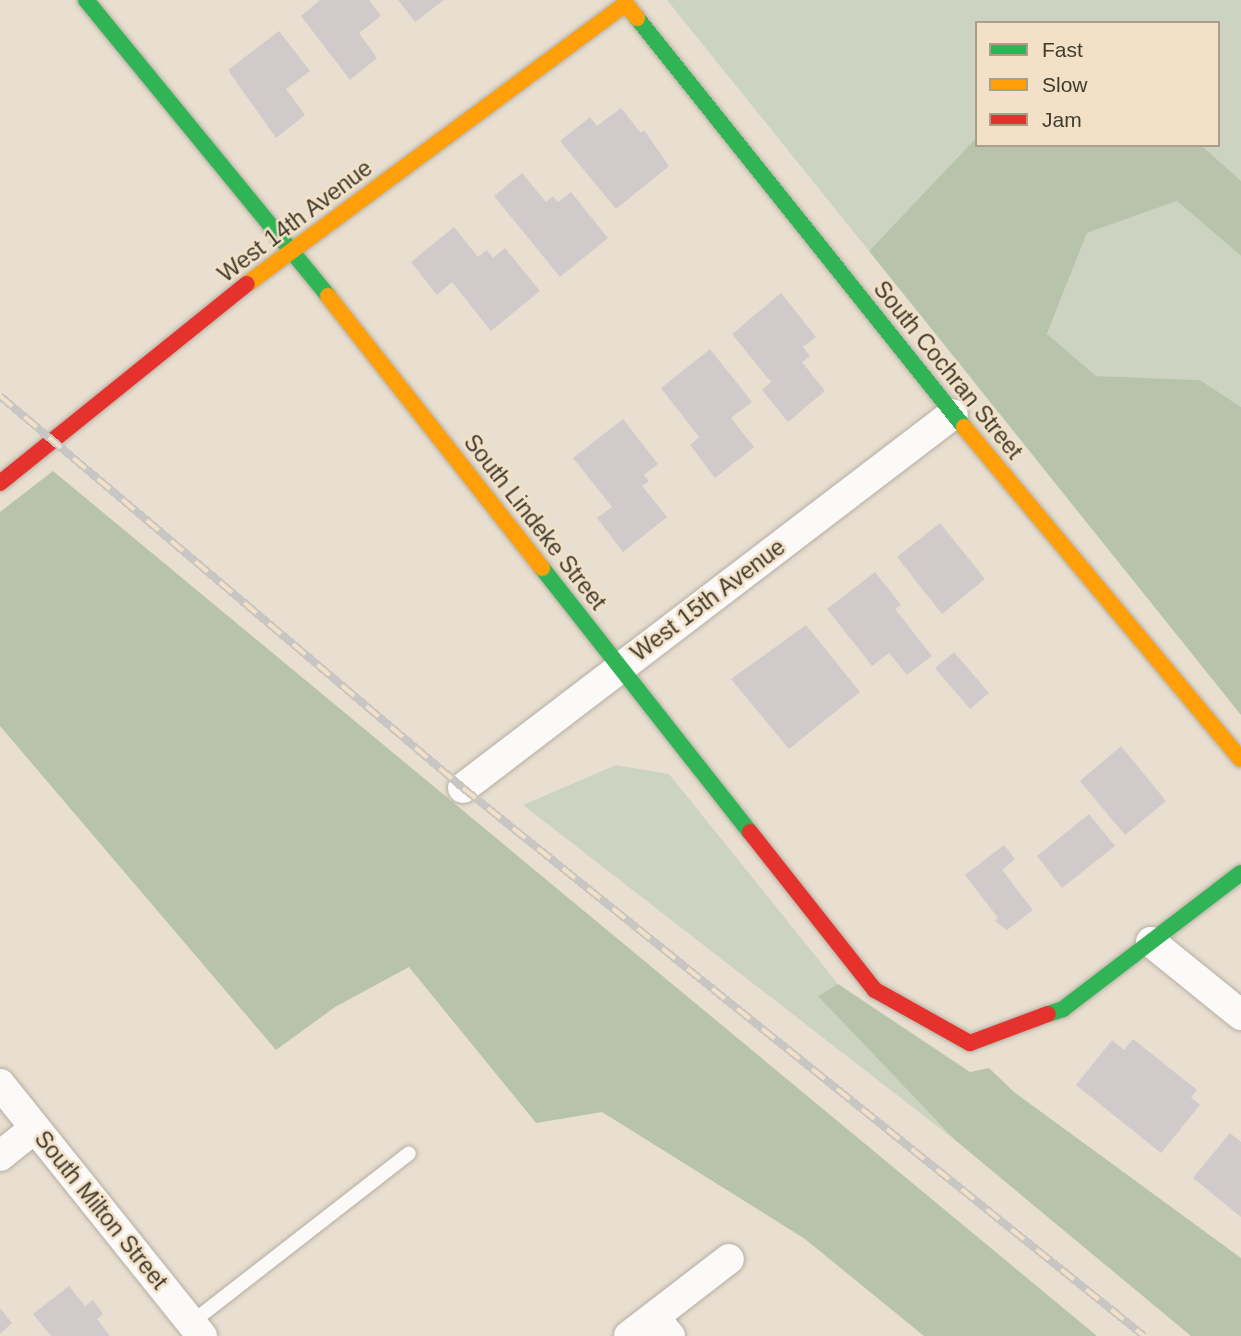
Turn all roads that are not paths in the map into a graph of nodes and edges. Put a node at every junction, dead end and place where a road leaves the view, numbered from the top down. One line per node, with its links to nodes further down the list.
1 (86, 0): 3 (street, South Lindeke Street)
2 (626, 4): 3 (street, West 14th Avenue); 4 (street, South Cochran Street)
3 (292, 249): 5 (street, West 14th Avenue); 6 (street, South Lindeke Street)
4 (953, 414): 6 (street, West 15th Avenue); 7 (street, South Cochran Street)
5 (0, 483)
6 (620, 667): 8 (street, West 15th Avenue); 10 (street, South Lindeke Street)
7 (1241, 759)
8 (463, 788)
9 (1241, 873): 10 (street)
10 (1151, 942): 11 (street)
11 (1241, 1015)
12 (0, 1084): 13 (street, South Milton Street)
13 (35, 1128): 15 (street); 18 (street, South Milton Street)
14 (409, 1153): 18 (lane)
15 (0, 1156)
16 (729, 1259): 17 (street)
17 (662, 1326): 19 (street)
18 (197, 1330)
19 (629, 1336)

